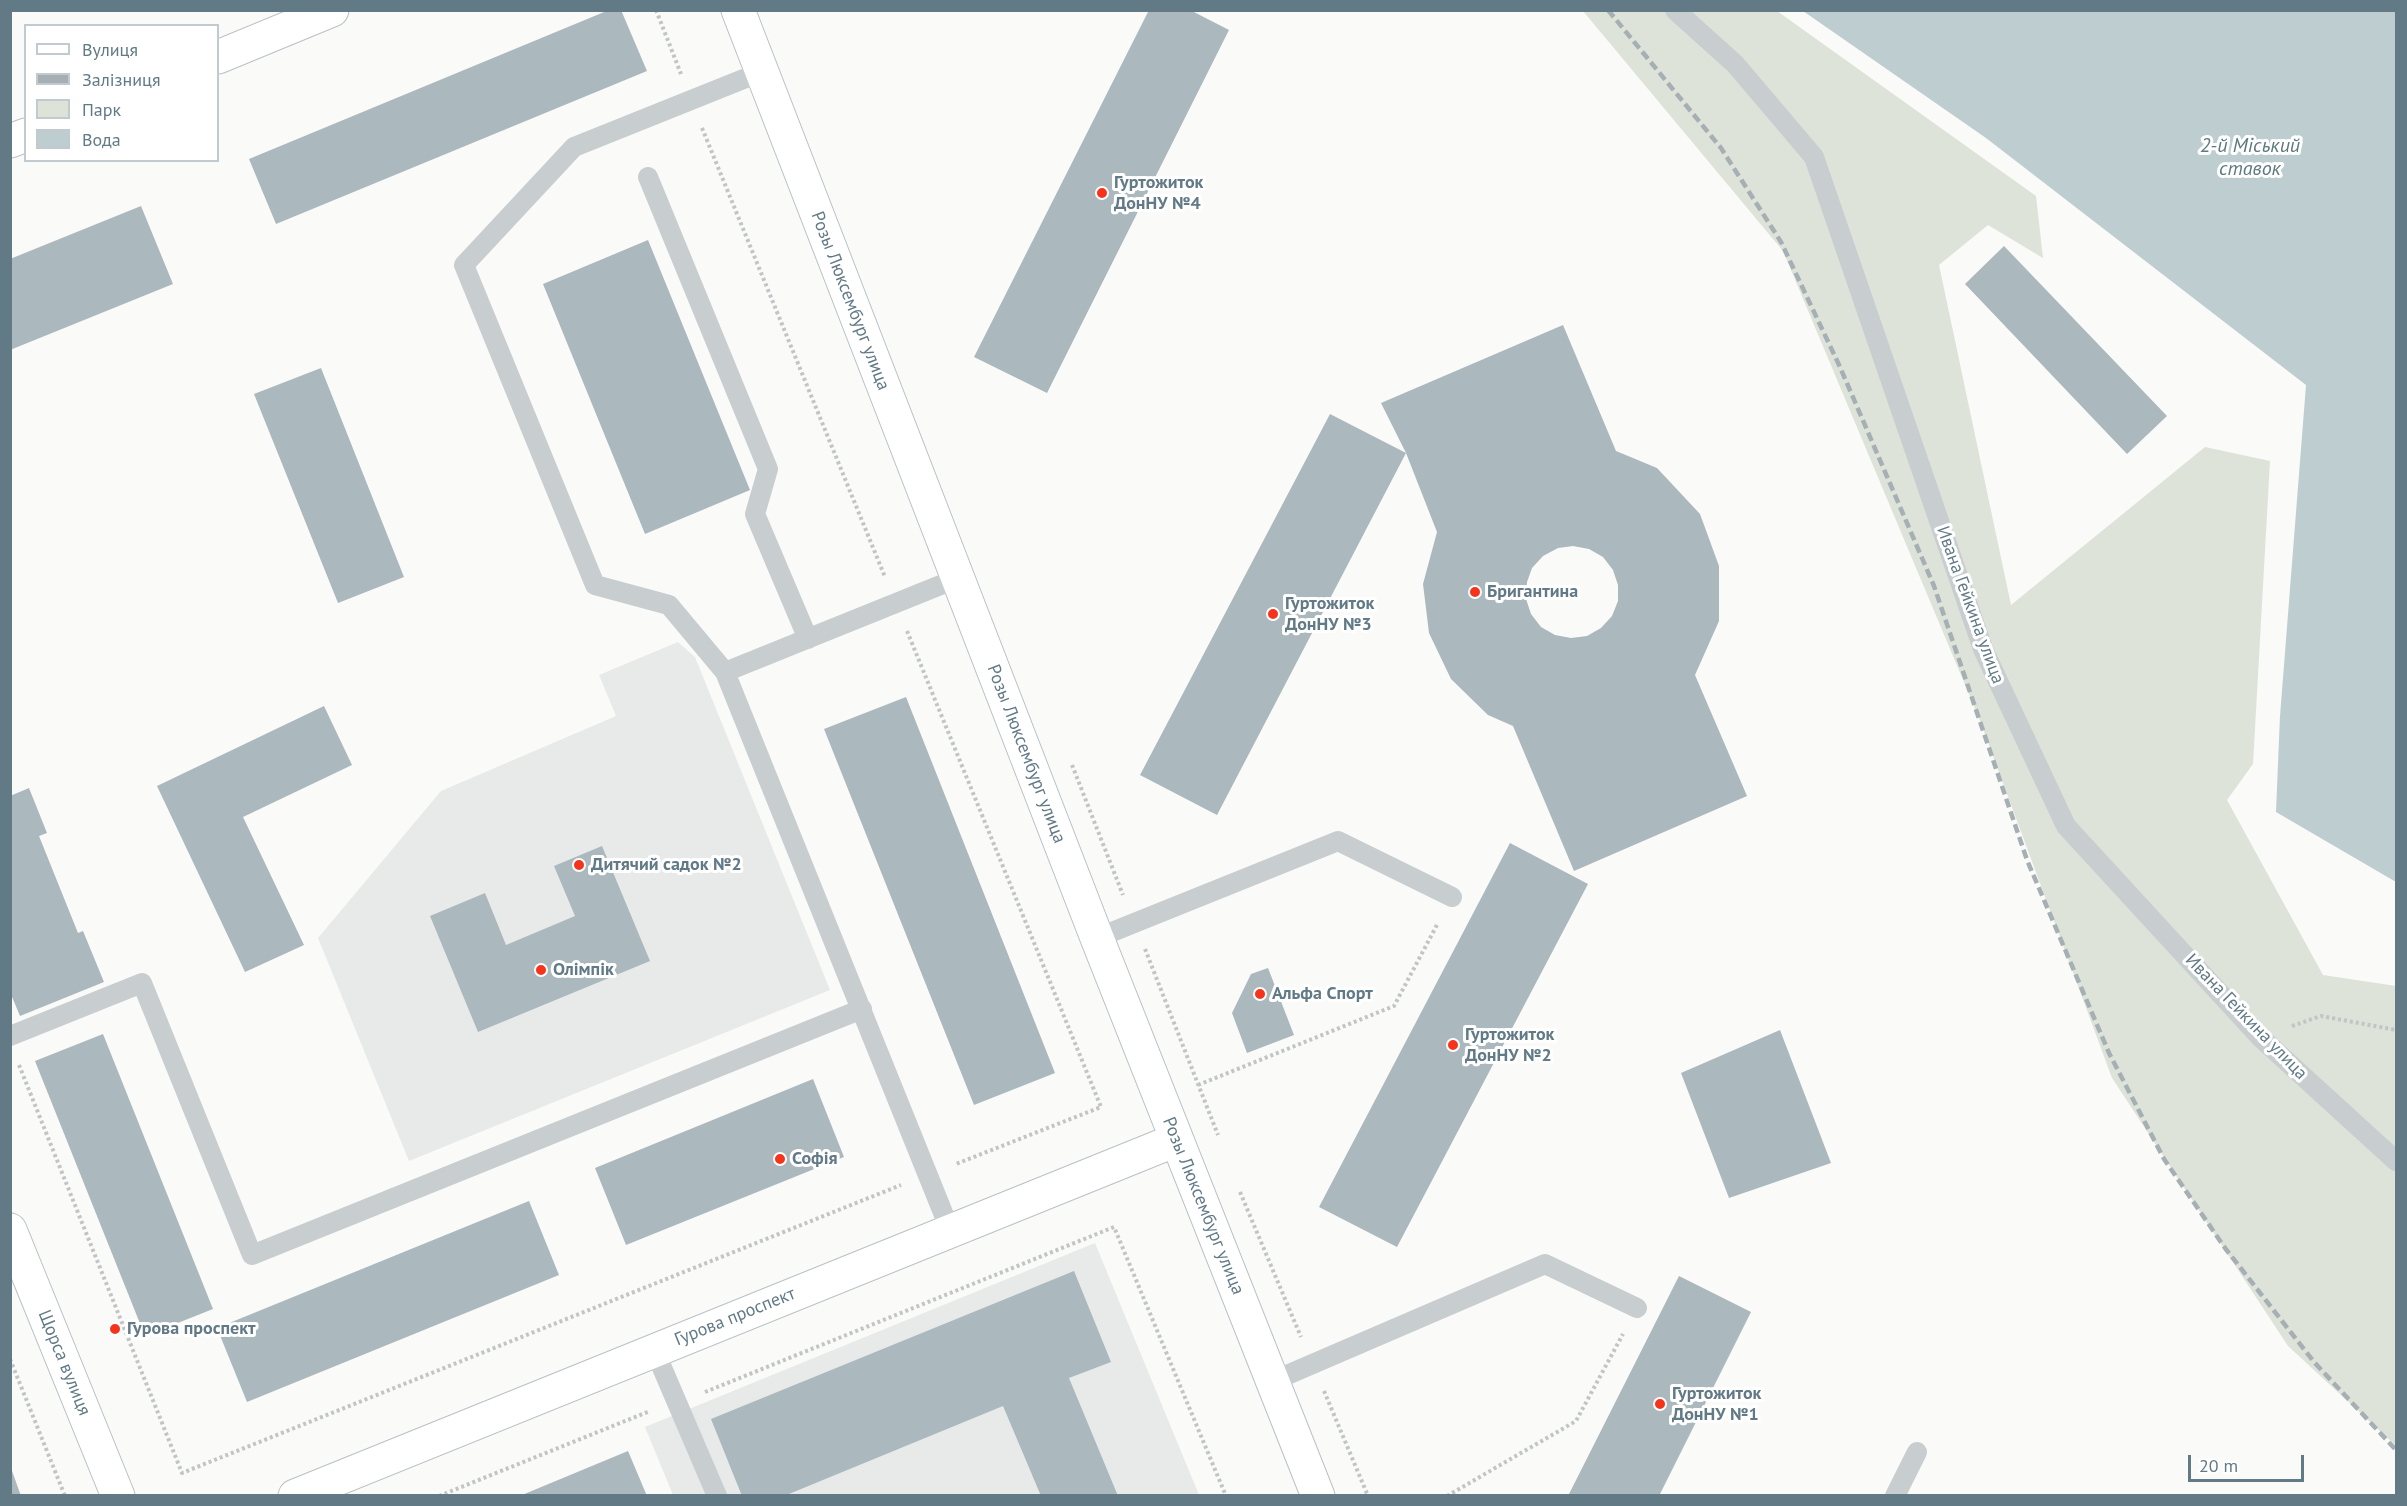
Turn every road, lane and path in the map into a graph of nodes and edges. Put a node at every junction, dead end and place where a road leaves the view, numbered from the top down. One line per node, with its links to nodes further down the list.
1 (332, 10): 4 (street)
2 (738, 10): 5 (street, Розы Люксембург улица)
3 (1675, 10): 15 (lane, Ивана Гейкина улица)
4 (219, 57)
5 (761, 72): 7 (street, Розы Люксембург улица); 9 (lane)
6 (648, 177): 8 (lane)
7 (958, 578): 8 (lane); 11 (street, Розы Люксембург улица)
8 (808, 639): 9 (lane)
9 (725, 672): 12 (lane)
10 (1452, 897): 11 (lane); 18 (path)
11 (1097, 938): 21 (street, Розы Люксембург улица)
12 (862, 1009): 14 (lane); 23 (lane)
13 (2397, 1030): 15 (path)
14 (10, 1036)
15 (2260, 1037): 22 (lane, Ивана Гейкина улица)
16 (15, 1056): 23 (path)
17 (1193, 1071): 18 (path)
18 (1198, 1085): 20 (path)
19 (1070, 1120): 23 (path)
20 (1219, 1138)
21 (1176, 1140): 26 (street, Гурова проспект); 31 (street, Розы Люксембург улица)
22 (2397, 1161)
23 (929, 1174): 26 (lane)
24 (1240, 1191): 30 (path)
25 (10, 1230): 35 (street, Щорса вулиця)
26 (951, 1230): 28 (street, Гурова проспект)
27 (1637, 1308): 30 (lane); 42 (path)
28 (654, 1349): 32 (lane); 36 (street, Гурова проспект)
29 (10, 1359): 34 (path)
30 (1313, 1366): 31 (lane); 41 (path)
31 (1273, 1381): 40 (street, Розы Люксембург улица)
32 (677, 1402): 37 (path); 38 (lane); 39 (path)
33 (1917, 1452): 43 (lane)
34 (65, 1496)
35 (117, 1496)
36 (295, 1496)
37 (439, 1496)
38 (717, 1496)
39 (1226, 1496)
40 (1318, 1496)
41 (1368, 1496)
42 (1447, 1496)
43 (1895, 1496)

